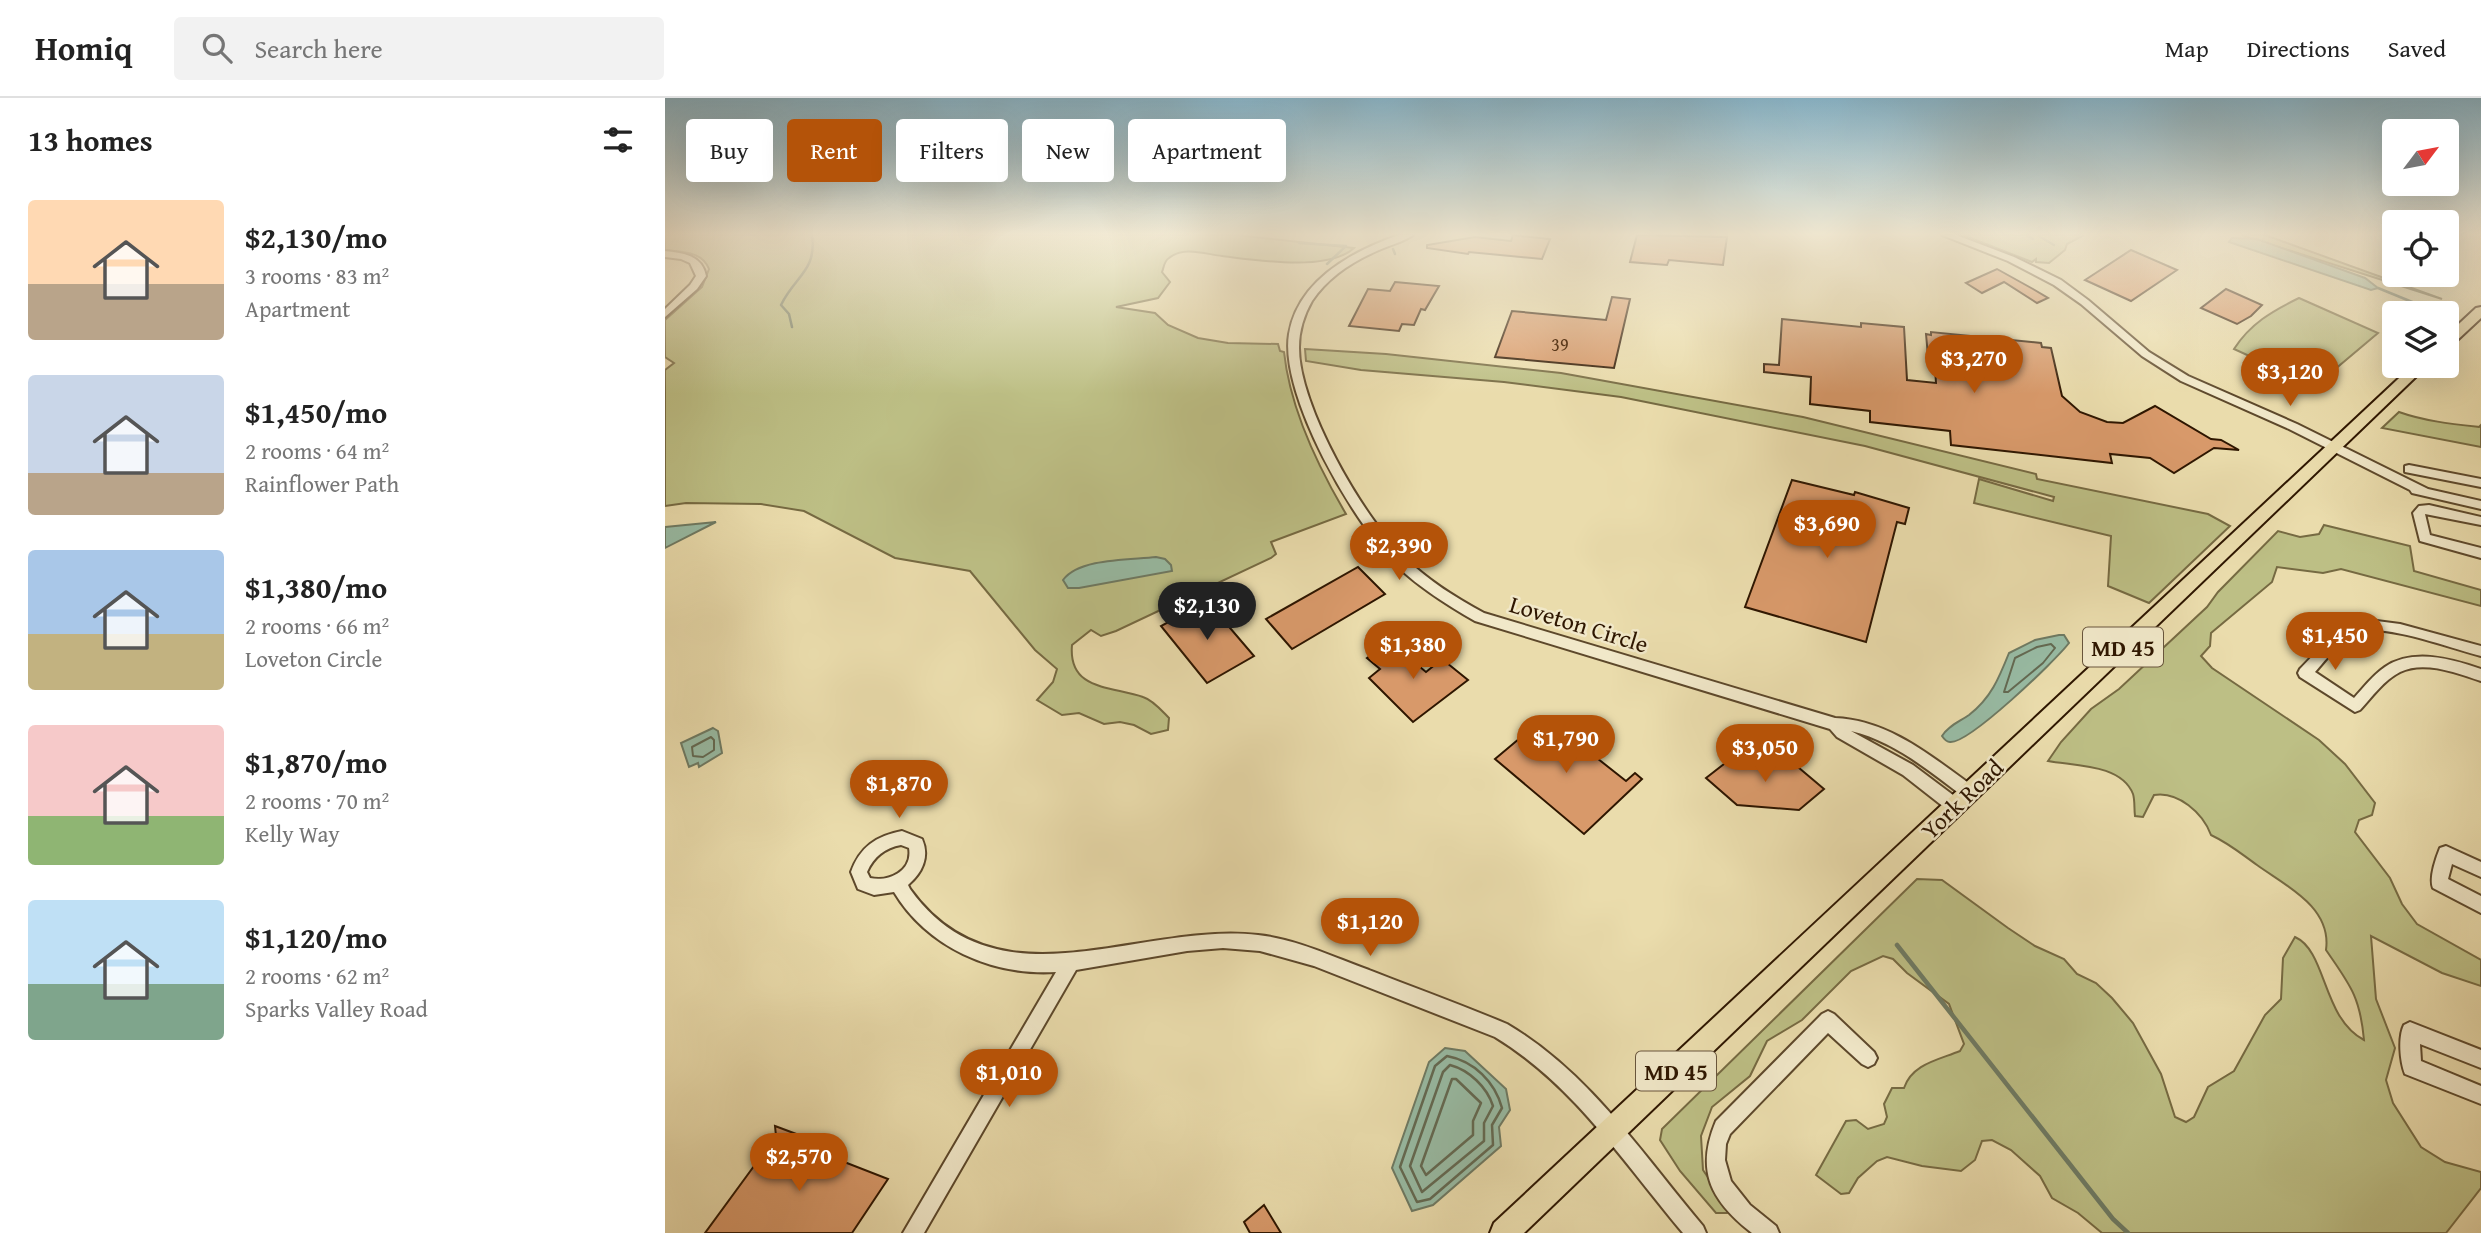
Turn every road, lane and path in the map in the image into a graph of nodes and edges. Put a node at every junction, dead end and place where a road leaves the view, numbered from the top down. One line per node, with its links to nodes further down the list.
1 (693, 288): 5 (street)
2 (1319, 288): 17 (street, Loveton Circle)
3 (2065, 288): 8 (street)
4 (2481, 311): 6 (main road)
5 (665, 314)
6 (2459, 331)
7 (2407, 378): 8 (main road, York Road / MD 45)
8 (2330, 451): 12 (street); 17 (main road, York Road / MD 45)
9 (2409, 469): 10 (street)
10 (2467, 481): 11 (street); 12 (street)
11 (2481, 483)
12 (2477, 504): 13 (street)
13 (2481, 521): 14 (street)
14 (2481, 553)
15 (2481, 651): 16 (street)
16 (2481, 676)
17 (1962, 799): 25 (main road, York Road / MD 45)
18 (2481, 870): 20 (street)
19 (898, 883): 21 (street)
20 (2481, 905)
21 (1070, 964): 25 (street); 26 (street)
22 (1868, 1058): 29 (street)
23 (2481, 1059): 24 (street)
24 (2481, 1095)
25 (1611, 1132): 27 (main road, York Road / MD 45); 28 (street)
26 (913, 1233)
27 (1504, 1233)
28 (1696, 1233)
29 (1769, 1233)

